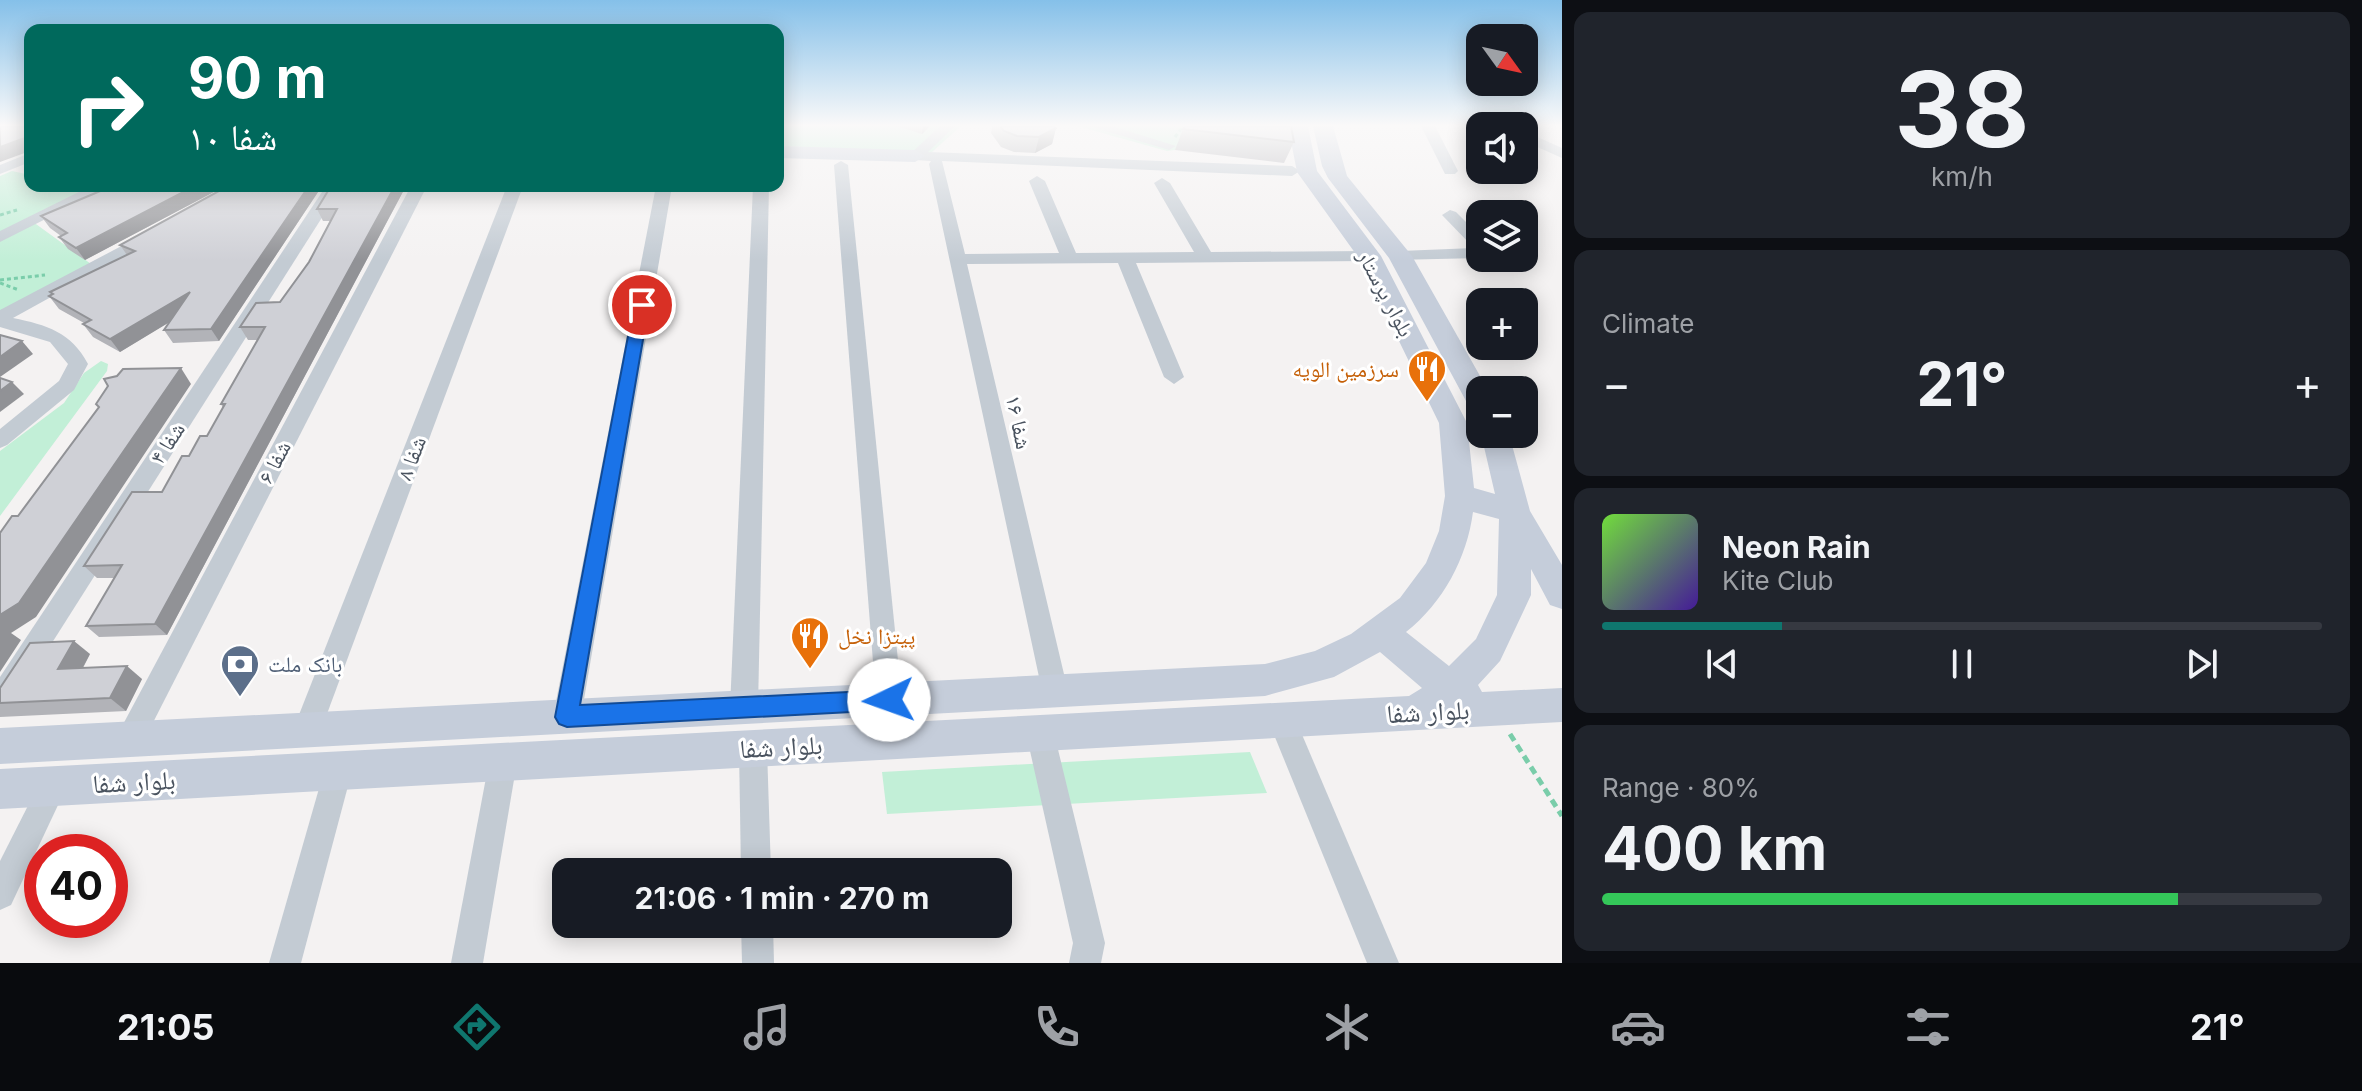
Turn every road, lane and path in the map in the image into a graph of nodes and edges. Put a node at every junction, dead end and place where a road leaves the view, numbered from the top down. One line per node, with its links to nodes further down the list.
1 (842, 171): 36 (street)
2 (938, 171): 23 (street, شفا ۱۶)
3 (1307, 171): 18 (street, بلوار پرستار)
4 (1334, 171): 19 (street, بلوار پرستار)
5 (1037, 181): 21 (street)
6 (1162, 183): 20 (street)
7 (91, 192): 16 (street)
8 (330, 192): 35 (street, شفا ۴)
9 (416, 192): 45 (street, شفا ۶)
10 (513, 192): 43 (street, شفا ۸)
11 (663, 192): 41 (street)
12 (761, 192): 38 (street)
13 (1450, 215): 15 (street)
14 (161, 230): 24 (street)
15 (1466, 231)
16 (0, 237)
17 (1466, 254): 19 (street)
18 (1369, 256): 20 (street); 29 (street, بلوار پرستار)
19 (1400, 256): 25 (street, بلوار پرستار)
20 (1205, 257): 22 (street)
21 (1070, 258): 22 (street); 23 (street)
22 (1125, 258): 26 (street)
23 (958, 259): 34 (street, شفا ۱۶)
24 (0, 320): 27 (street)
25 (1466, 376)
26 (1174, 377)
27 (0, 440)
28 (1499, 448): 30 (street)
29 (1460, 496): 30 (street); 32 (street, بلوار پرستار)
30 (1515, 512): 31 (street); 33 (street)
31 (1562, 595)
32 (1382, 633): 33 (street); 34 (street, بلوار شفا)
33 (1450, 689): 39 (street); 40 (street)
34 (1055, 691): 36 (street, بلوار شفا)
35 (0, 700)
36 (889, 700): 38 (street, بلوار شفا)
37 (1562, 705): 39 (street, بلوار شفا)
38 (744, 708): 41 (street, بلوار شفا)
39 (1494, 709): 40 (street, بلوار شفا); 52 (path)
40 (1414, 713): 42 (street, بلوار شفا)
41 (567, 717): 43 (street, بلوار شفا)
42 (1282, 720): 44 (street, بلوار شفا); 60 (street)
43 (307, 730): 45 (street, بلوار شفا)
44 (1040, 733): 47 (street, بلوار شفا); 59 (street)
45 (130, 739): 46 (street, بلوار شفا)
46 (0, 746)
47 (753, 749): 48 (street, بلوار شفا); 53 (street)
48 (503, 762): 49 (street, بلوار شفا); 57 (street)
49 (338, 771): 50 (street, بلوار شفا); 56 (street)
50 (53, 786): 51 (street, بلوار شفا); 54 (street)
51 (0, 789)
52 (1562, 816)
53 (756, 858)
54 (0, 894)
55 (757, 938): 58 (street)
56 (285, 963)
57 (467, 963)
58 (758, 963)
59 (1085, 963)
60 (1383, 963)

